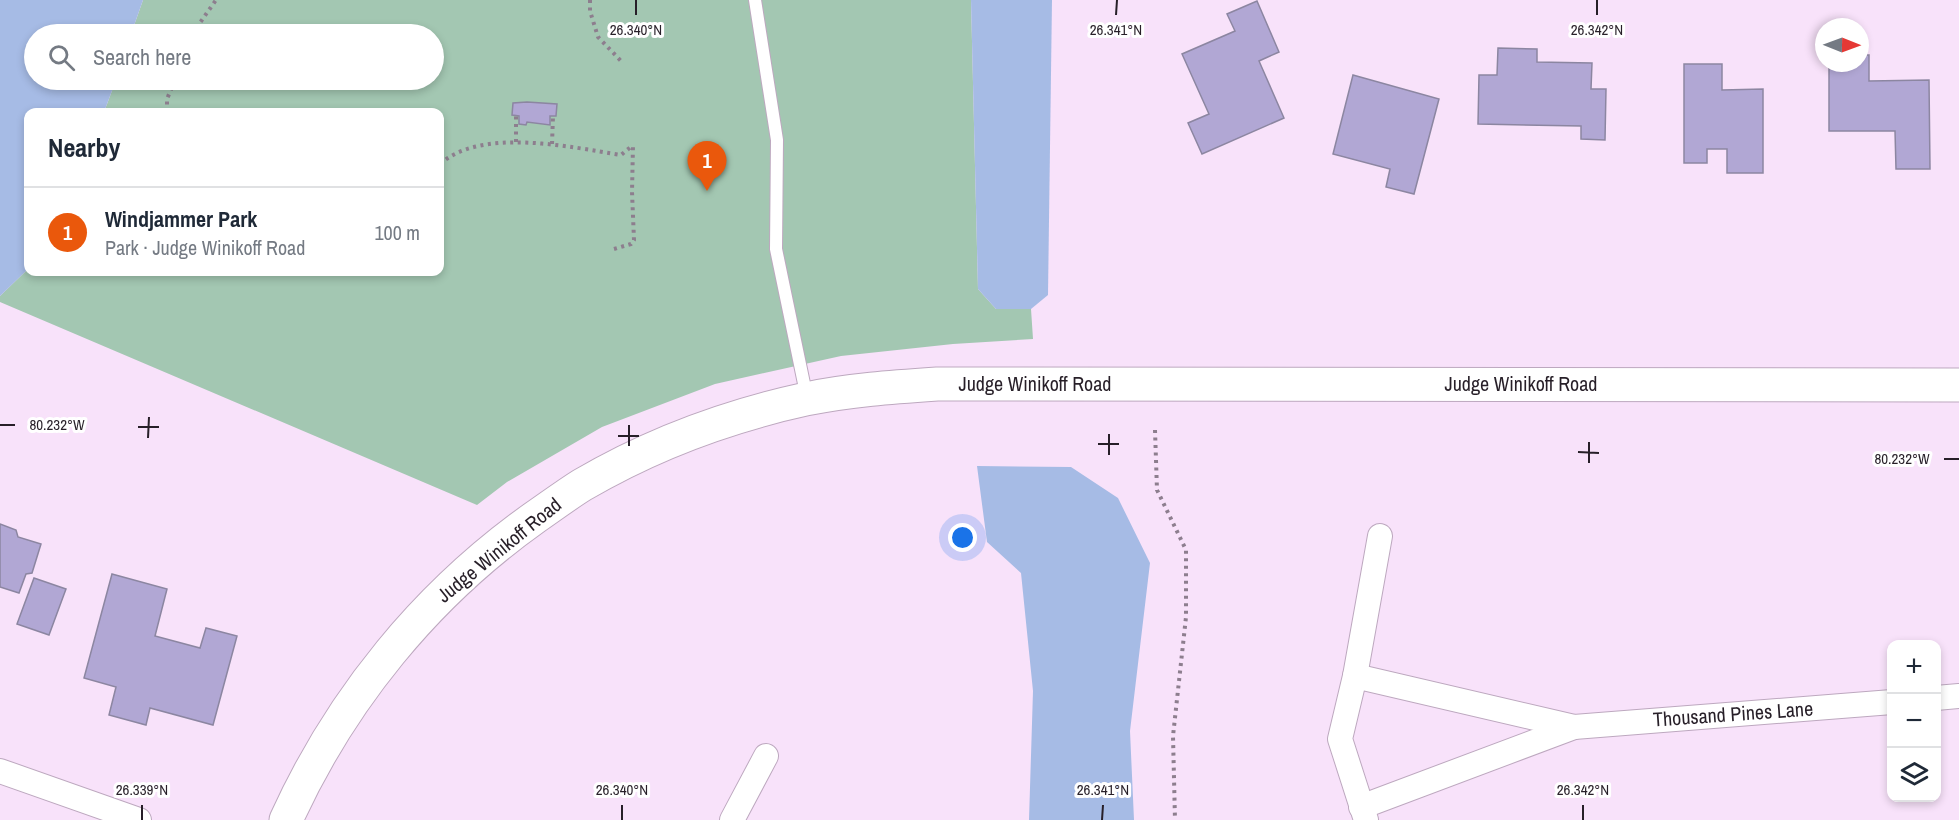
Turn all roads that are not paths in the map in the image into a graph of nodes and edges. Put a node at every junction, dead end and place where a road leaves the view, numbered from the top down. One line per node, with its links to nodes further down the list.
1 (755, 0): 3 (lane)
2 (1959, 385): 3 (street, Judge Winikoff Road)
3 (807, 399): 14 (street, Judge Winikoff Road)
4 (1380, 536): 5 (street, Thousand Pines Lane)
5 (1355, 676): 9 (street, Thousand Pines Lane); 12 (street, Thousand Pines Lane)
6 (1959, 696): 7 (street)
7 (1941, 698)
8 (1887, 702): 9 (street, Thousand Pines Lane)
9 (1574, 727): 12 (street, Thousand Pines Lane)
10 (766, 756): 15 (street)
11 (0, 771): 13 (street)
12 (1364, 813)
13 (139, 820)
14 (286, 820)
15 (732, 820)

